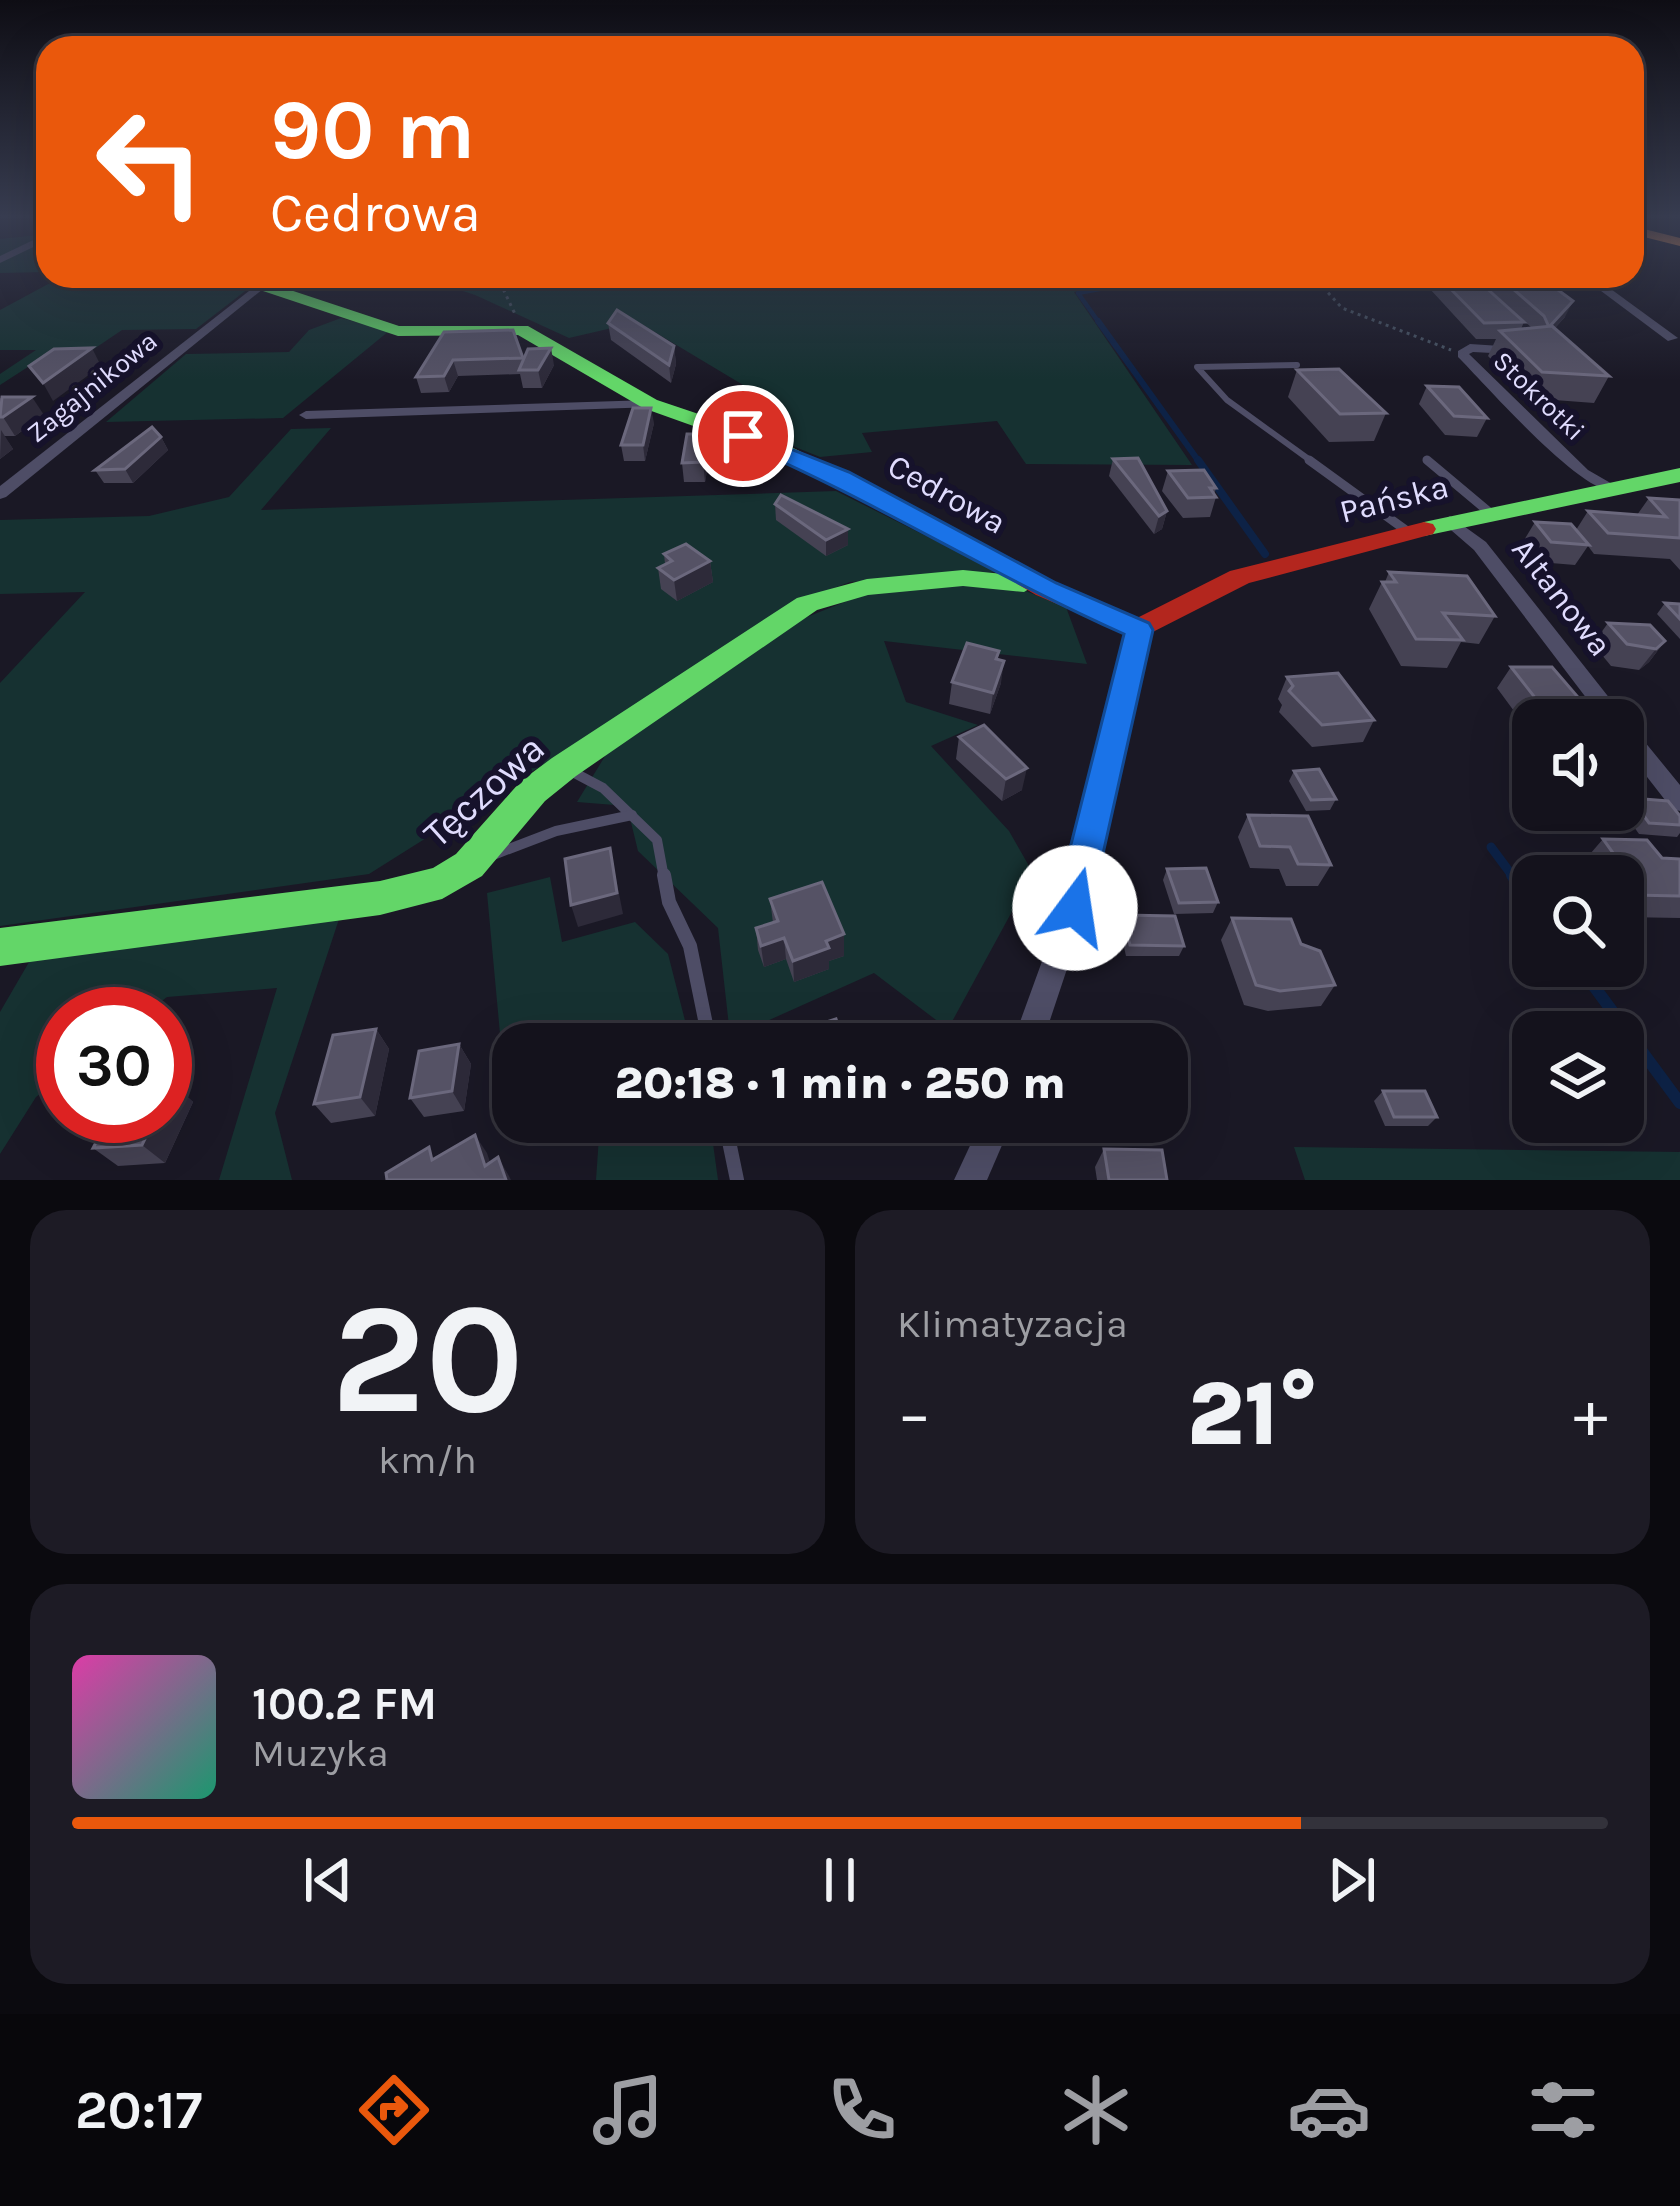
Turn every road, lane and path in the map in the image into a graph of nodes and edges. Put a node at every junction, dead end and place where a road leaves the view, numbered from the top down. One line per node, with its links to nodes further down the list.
1 (260, 288): 16 (street, Zagajnikowa)
2 (287, 288): 6 (street)
3 (503, 288): 6 (path)
4 (1324, 288): 9 (path)
5 (1603, 288): 7 (street)
6 (522, 330): 11 (street, Cedrowa)
7 (1672, 338)
8 (1531, 347): 9 (street, Stokrotki)
9 (1462, 354): 15 (street, Stokrotki)
10 (1297, 365): 19 (lane)
11 (650, 404): 12 (street, Cedrowa); 20 (street, Cedrowa)
12 (306, 415)
13 (1427, 460): 17 (lane)
14 (1680, 475): 15 (street, Pańska)
15 (1609, 488): 17 (street, Pańska)
16 (0, 494)
17 (1490, 512): 18 (street, Pańska)
18 (1450, 521): 19 (street, Pańska); 22 (street, Altanowa)
19 (1408, 532): 21 (street, Pańska)
20 (1046, 589): 21 (street, Cedrowa); 24 (street, Tęczowa)
21 (1139, 630): 30 (street)
22 (1599, 699)
23 (1644, 757): 25 (street)
24 (564, 767): 26 (lane); 27 (street, Tęczowa)
25 (1680, 802)
26 (632, 815): 27 (lane); 29 (lane)
27 (469, 865): 28 (street, Tęczowa)
28 (0, 947)
29 (706, 1023)
30 (1034, 1023)
31 (729, 1143): 33 (lane)
32 (987, 1143): 34 (street)
33 (737, 1180)
34 (970, 1180)

